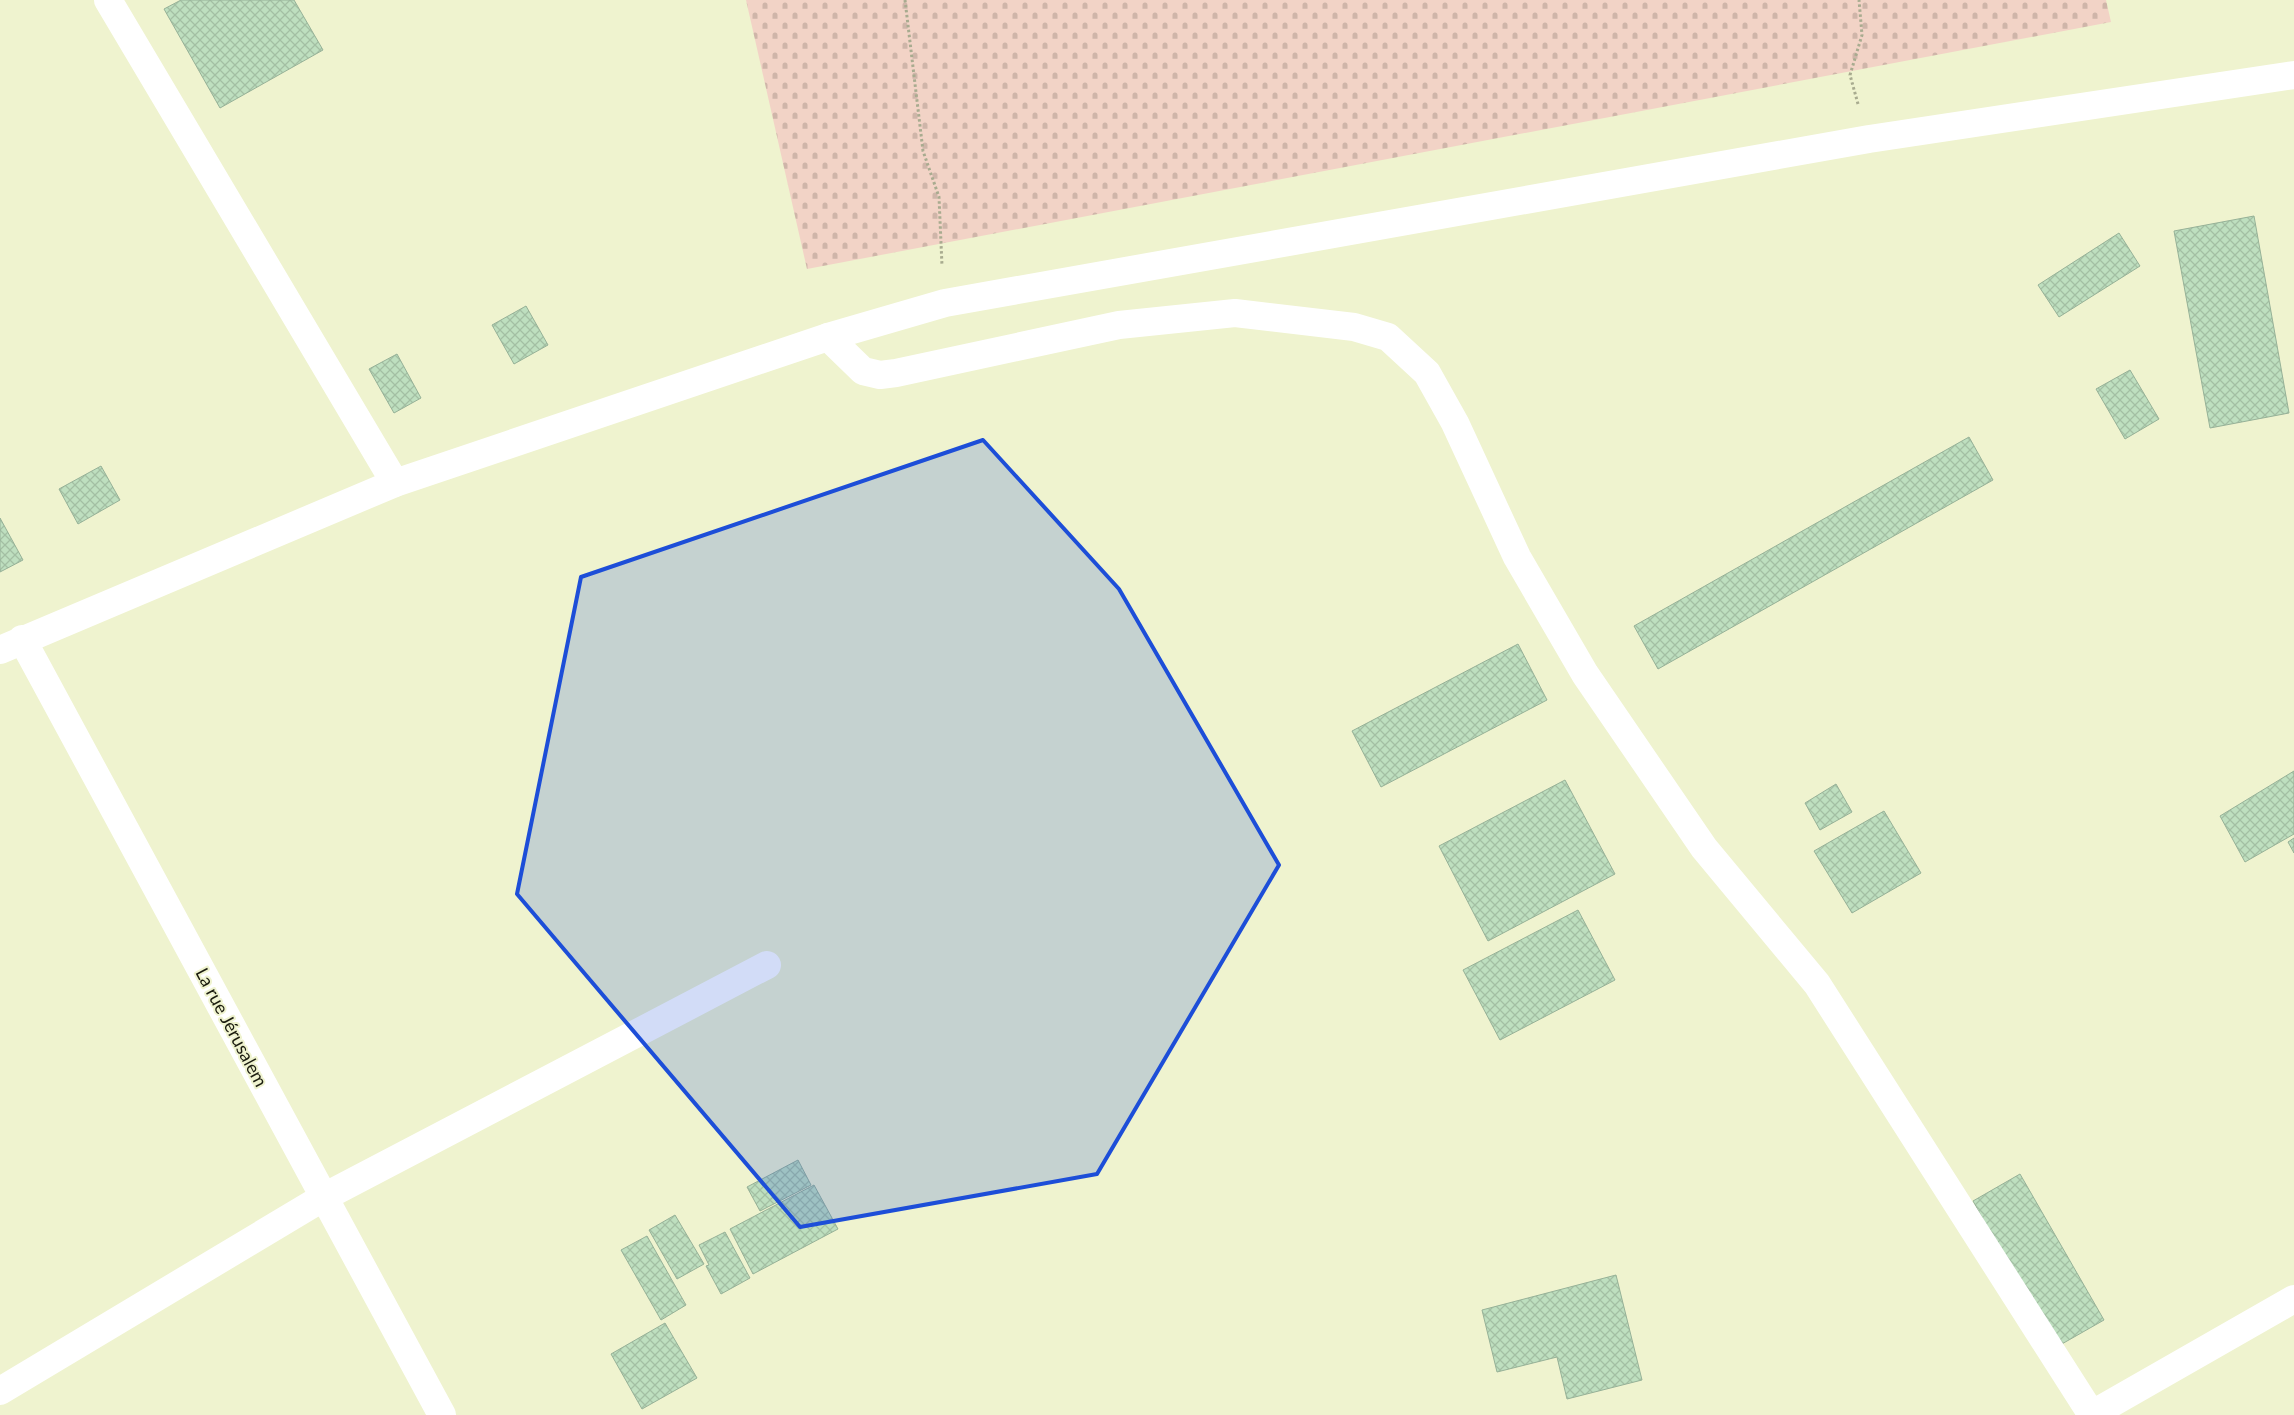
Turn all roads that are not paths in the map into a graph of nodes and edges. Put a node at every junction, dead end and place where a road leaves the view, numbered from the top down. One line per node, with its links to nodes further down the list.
1 (108, 0): 4 (street)
2 (2294, 75): 3 (street)
3 (828, 337): 4 (street); 11 (street)
4 (395, 483): 5 (street)
5 (11, 644): 7 (street, La rue Jérusalem)
6 (767, 965): 7 (street)
7 (324, 1198): 9 (street); 10 (street, La rue Jérusalem)
8 (2294, 1299): 11 (street)
9 (0, 1391)
10 (442, 1415)
11 (2092, 1415)

